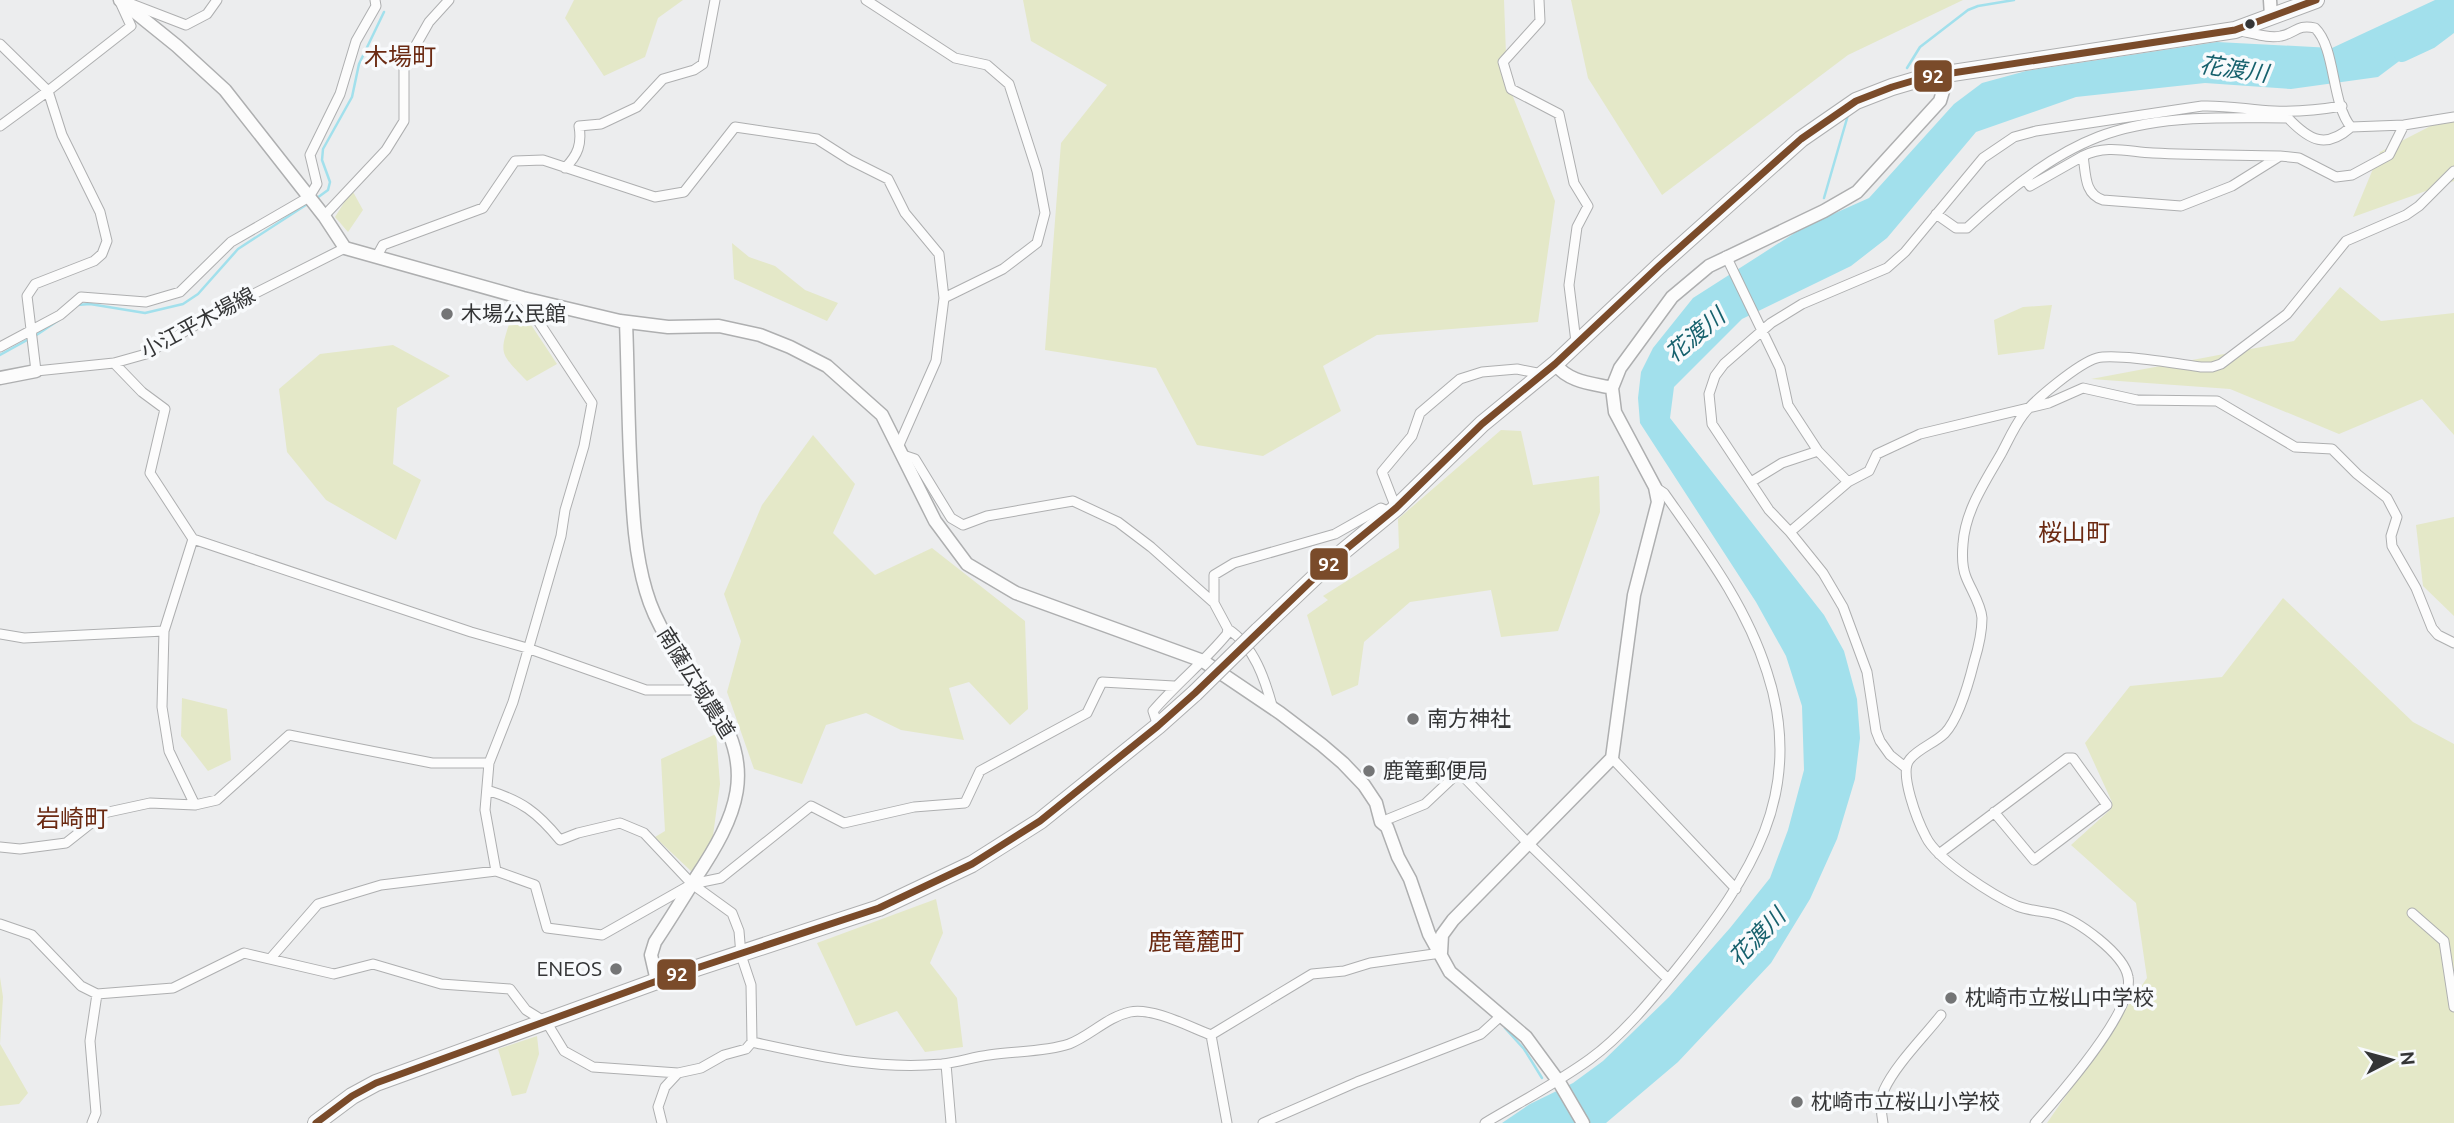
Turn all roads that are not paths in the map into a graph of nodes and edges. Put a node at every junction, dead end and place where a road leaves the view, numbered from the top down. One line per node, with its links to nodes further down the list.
1 (120, 0): 2 (street); 13 (street); 24 (street)
2 (217, 0)
3 (375, 0): 24 (street)
4 (449, 0): 26 (street)
5 (715, 0): 21 (street)
6 (866, 0): 31 (street)
7 (1539, 0): 35 (street)
8 (2316, 0): 9 (highway)
9 (2271, 8): 10 (highway)
10 (2235, 30): 12 (highway); 14 (street)
11 (0, 44): 13 (street)
12 (1948, 74): 29 (street); 35 (highway)
13 (48, 91): 17 (street); 34 (street)
14 (2341, 104): 18 (street); 25 (street)
15 (2454, 117): 16 (street)
16 (2404, 125): 18 (street); 20 (street)
17 (0, 126)
18 (2351, 127): 23 (street)
19 (2083, 156): 20 (street); 20 (street); 23 (street)
20 (2280, 156)
21 (565, 168): 28 (street); 31 (street)
22 (2454, 171): 42 (street)
23 (2025, 179): 25 (street)
24 (309, 197): 26 (street); 34 (street)
25 (1936, 214): 33 (street)
26 (324, 216): 27 (street)
27 (345, 248): 28 (street); 37 (street, 小江平木場線)
28 (377, 256): 30 (street)
29 (1728, 261): 33 (street); 41 (street)
30 (523, 298): 32 (street); 56 (street)
31 (944, 298): 43 (street)
32 (626, 322): 43 (street); 59 (street, 南薩広域農道)
33 (1759, 326): 44 (street); 45 (street)
34 (30, 331): 36 (street); 39 (street)
35 (1576, 342): 38 (highway)
36 (0, 347)
37 (114, 363): 39 (street, 小江平木場線); 50 (street)
38 (1549, 369): 41 (street); 48 (highway); 48 (street)
39 (36, 371): 40 (street, 小江平木場線)
40 (0, 377)
41 (1612, 388): 47 (street)
42 (2031, 406): 46 (street); 55 (street); 64 (street)
43 (901, 450): 51 (street); 57 (street)
44 (1818, 451): 45 (street); 46 (street)
45 (1751, 482): 49 (street)
46 (1848, 482): 49 (street)
47 (1655, 487): 62 (street); 74 (street)
48 (1393, 510): 51 (street); 61 (highway, bridge)
49 (1790, 532): 64 (street)
50 (193, 539): 53 (street); 56 (street)
51 (1214, 603): 52 (street)
52 (1228, 629): 57 (street); 60 (street)
53 (164, 631): 54 (street); 66 (street)
54 (0, 634)
55 (2454, 643)
56 (527, 648): 59 (street); 63 (street)
57 (1203, 661): 58 (street); 60 (street)
58 (1174, 686): 61 (street); 73 (street)
59 (702, 690): 73 (street, 南薩広域農道)
60 (1274, 710): 68 (street)
61 (1158, 726): 78 (highway)
62 (1612, 758): 69 (street); 74 (street)
63 (489, 763): 65 (street); 66 (street)
64 (1905, 767): 71 (street)
65 (487, 790): 72 (street); 73 (street)
66 (195, 805): 70 (street)
67 (1994, 812): 67 (street); 71 (street)
68 (1381, 822): 69 (street); 77 (street)
69 (1528, 843): 77 (street); 80 (street)
70 (0, 847)
71 (1939, 854): 101 (street)
72 (496, 871): 73 (street); 79 (street)
73 (692, 884): 78 (street); 81 (street, 南薩広域農道)
74 (1736, 889): 80 (street)
75 (2412, 912): 83 (street)
76 (0, 924): 82 (street)
77 (1441, 953): 85 (street); 87 (street)
78 (741, 955): 81 (highway); 88 (street)
79 (270, 960): 82 (street); 86 (street)
80 (1668, 979): 91 (street)
81 (657, 981): 86 (highway)
82 (97, 994): 92 (street)
83 (2454, 1007)
84 (1941, 1014): 100 (street)
85 (1502, 1016): 91 (street); 97 (street)
86 (547, 1023): 90 (street); 93 (highway)
87 (1211, 1035): 89 (street); 96 (street)
88 (752, 1042): 89 (street); 90 (street)
89 (946, 1063): 95 (street)
90 (678, 1073): 94 (street)
91 (1558, 1081): 98 (street); 99 (street)
92 (92, 1123)
93 (316, 1123)
94 (662, 1123)
95 (951, 1123)
96 (1227, 1123)
97 (1263, 1123)
98 (1485, 1123)
99 (1583, 1123)
100 (1883, 1123)
101 (2035, 1123)

